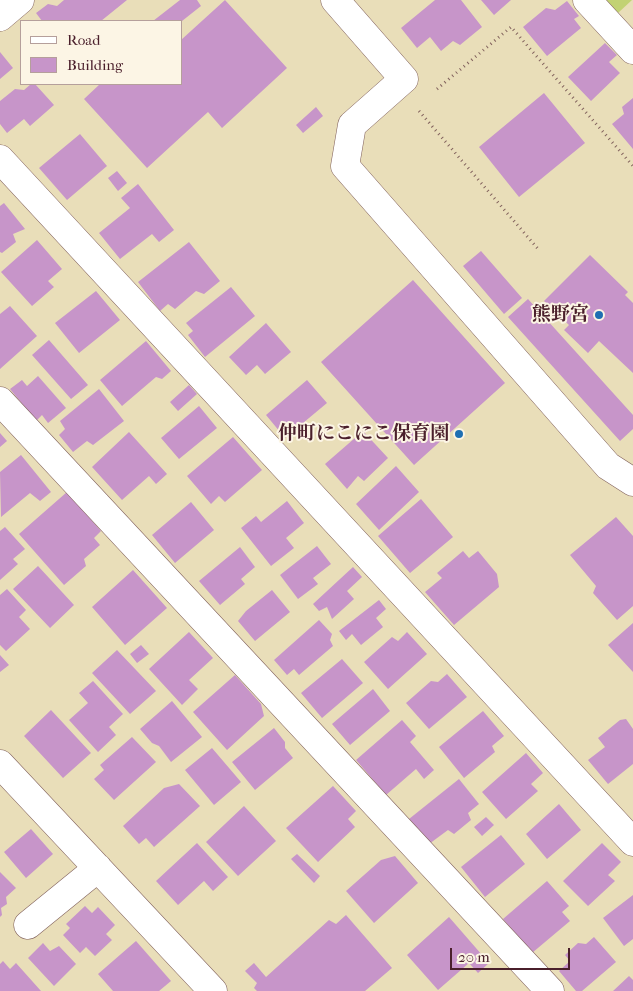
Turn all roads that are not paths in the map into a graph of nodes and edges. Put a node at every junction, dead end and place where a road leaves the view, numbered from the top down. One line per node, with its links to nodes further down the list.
1 (20, 0): 4 (street)
2 (335, 0): 8 (street)
3 (587, 0): 5 (street)
4 (0, 17)
5 (633, 50)
6 (0, 159): 10 (street)
7 (0, 401): 14 (street)
8 (633, 482)
9 (0, 764): 11 (street)
10 (633, 842)
11 (98, 868): 12 (street); 13 (street)
12 (28, 925)
13 (212, 991)
14 (550, 991)

